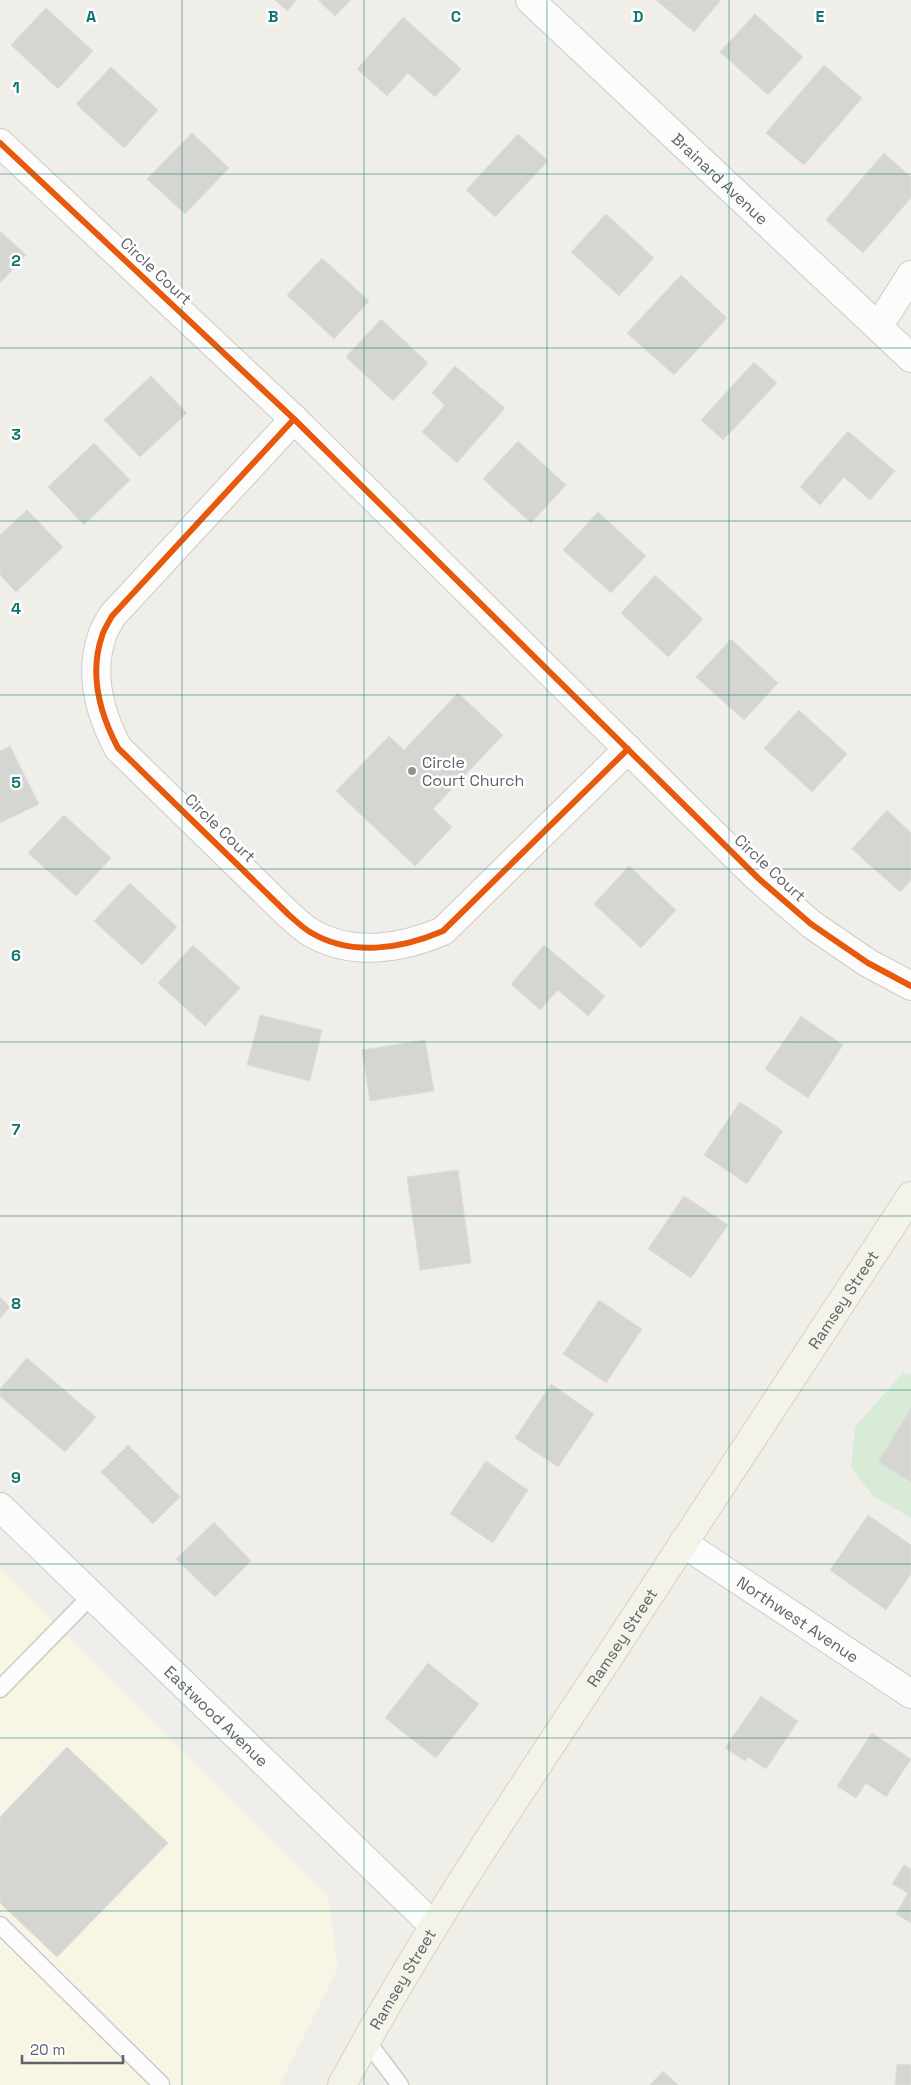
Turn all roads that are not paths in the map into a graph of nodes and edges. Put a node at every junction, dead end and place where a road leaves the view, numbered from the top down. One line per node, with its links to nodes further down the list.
1 (530, 0): 4 (street, Brainard Avenue)
2 (0, 143): 6 (street, Circle Court)
3 (911, 275): 4 (street)
4 (878, 327): 5 (street, Brainard Avenue)
5 (911, 358)
6 (294, 419): 7 (street, Circle Court); 7 (street, Circle Court)
7 (628, 749): 8 (street, Circle Court)
8 (911, 986)
9 (911, 1196): 11 (main road, Ramsey Street)
10 (0, 1507): 12 (street, Eastwood Avenue)
11 (683, 1544): 14 (street, Northwest Avenue); 16 (main road, Ramsey Street)
12 (92, 1595): 13 (lane); 16 (street, Eastwood Avenue)
13 (0, 1689)
14 (911, 1694)
15 (0, 1925): 18 (lane)
16 (434, 1926): 17 (main road, Ramsey Street)
17 (366, 2040): 19 (main road, Ramsey Street); 20 (lane)
18 (161, 2084)
19 (342, 2085)
20 (400, 2085)

